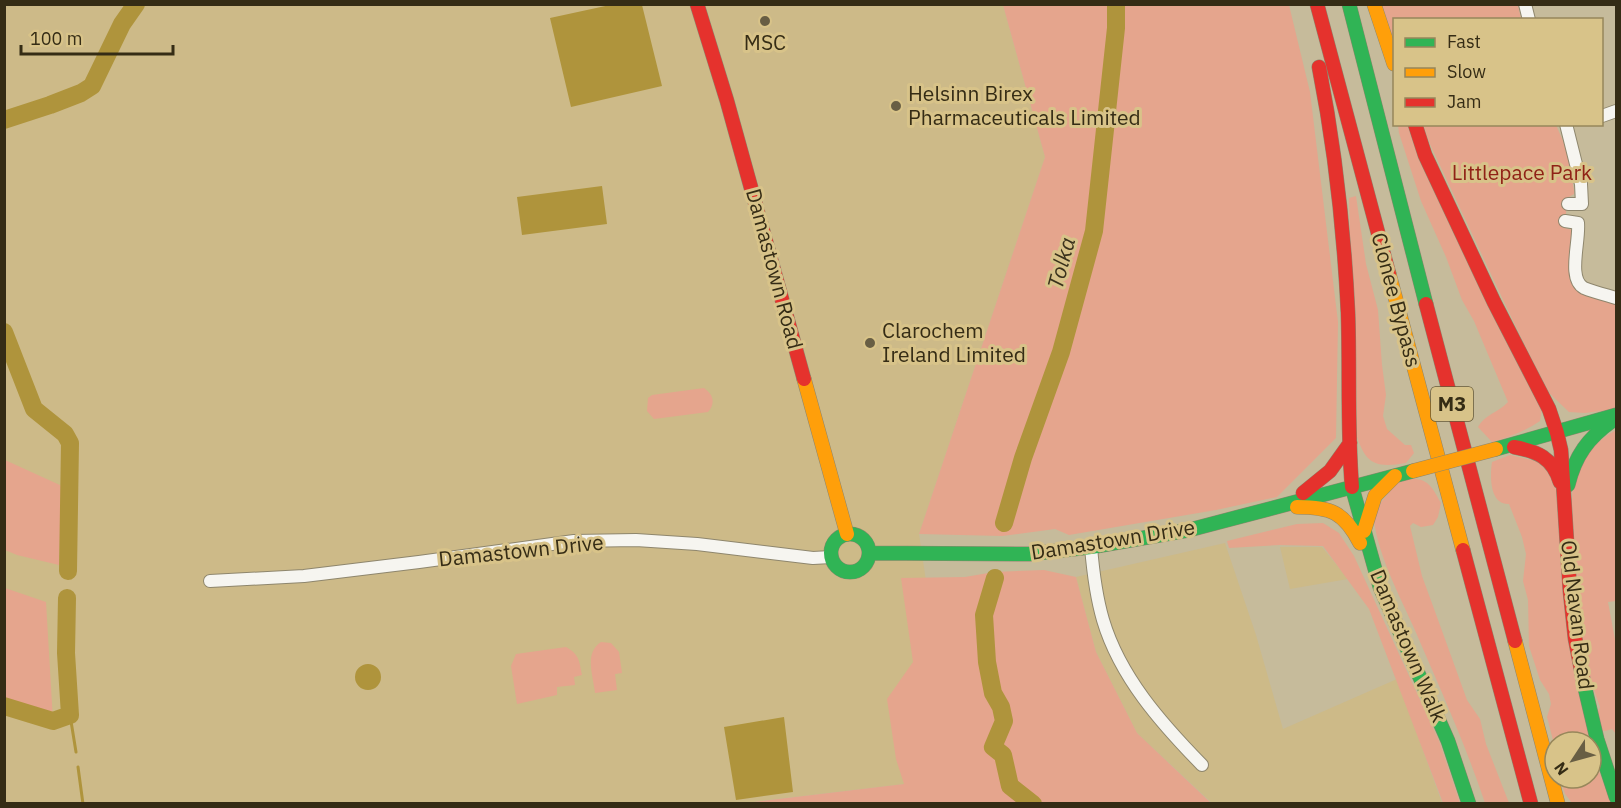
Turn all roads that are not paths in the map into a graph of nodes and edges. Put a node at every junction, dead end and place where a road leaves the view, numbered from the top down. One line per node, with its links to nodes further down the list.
1 (698, 4): 22 (main road, Damastown Road)
2 (1304, 4): 14 (main road, Damastown Walk)
3 (1317, 4): 31 (main road, Clonee Bypass / M3)
4 (1349, 4): 32 (main road, Clonee Bypass / M3)
5 (1374, 4): 6 (main road)
6 (1393, 58)
7 (1416, 126): 13 (main road, Old Navan Road)
8 (1571, 126): 9 (street)
9 (1568, 204)
10 (1565, 221): 11 (street)
11 (1617, 298)
12 (1617, 416): 13 (main road, Damastown Drive); 19 (main road, Old Navan Road)
13 (1557, 433): 15 (main road, Damastown Drive); 19 (main road, Old Navan Road)
14 (1350, 443): 16 (main road, Damastown Walk); 20 (main road)
15 (1502, 448): 17 (main road, Damastown Drive, bridge); 19 (main road)
16 (1350, 460): 17 (main road); 18 (main road, Damastown Walk)
17 (1395, 476): 18 (main road, Damastown Drive); 21 (main road)
18 (1352, 487): 20 (main road, Damastown Drive); 21 (main road, Damastown Walk)
19 (1564, 501): 29 (main road, Old Navan Road)
20 (1274, 507): 23 (main road, Damastown Drive); 27 (main road)
21 (1364, 531): 27 (main road, Damastown Walk)
22 (846, 534): 24 (main road); 25 (main road)
23 (1091, 547): 24 (main road, Damastown Drive); 28 (street)
24 (869, 553): 25 (main road)
25 (831, 557): 26 (street, Damastown Drive)
26 (210, 581)
27 (1380, 587): 30 (main road, Damastown Walk)
28 (1202, 765)
29 (1617, 797)
30 (1469, 804)
31 (1531, 804)
32 (1558, 804)

